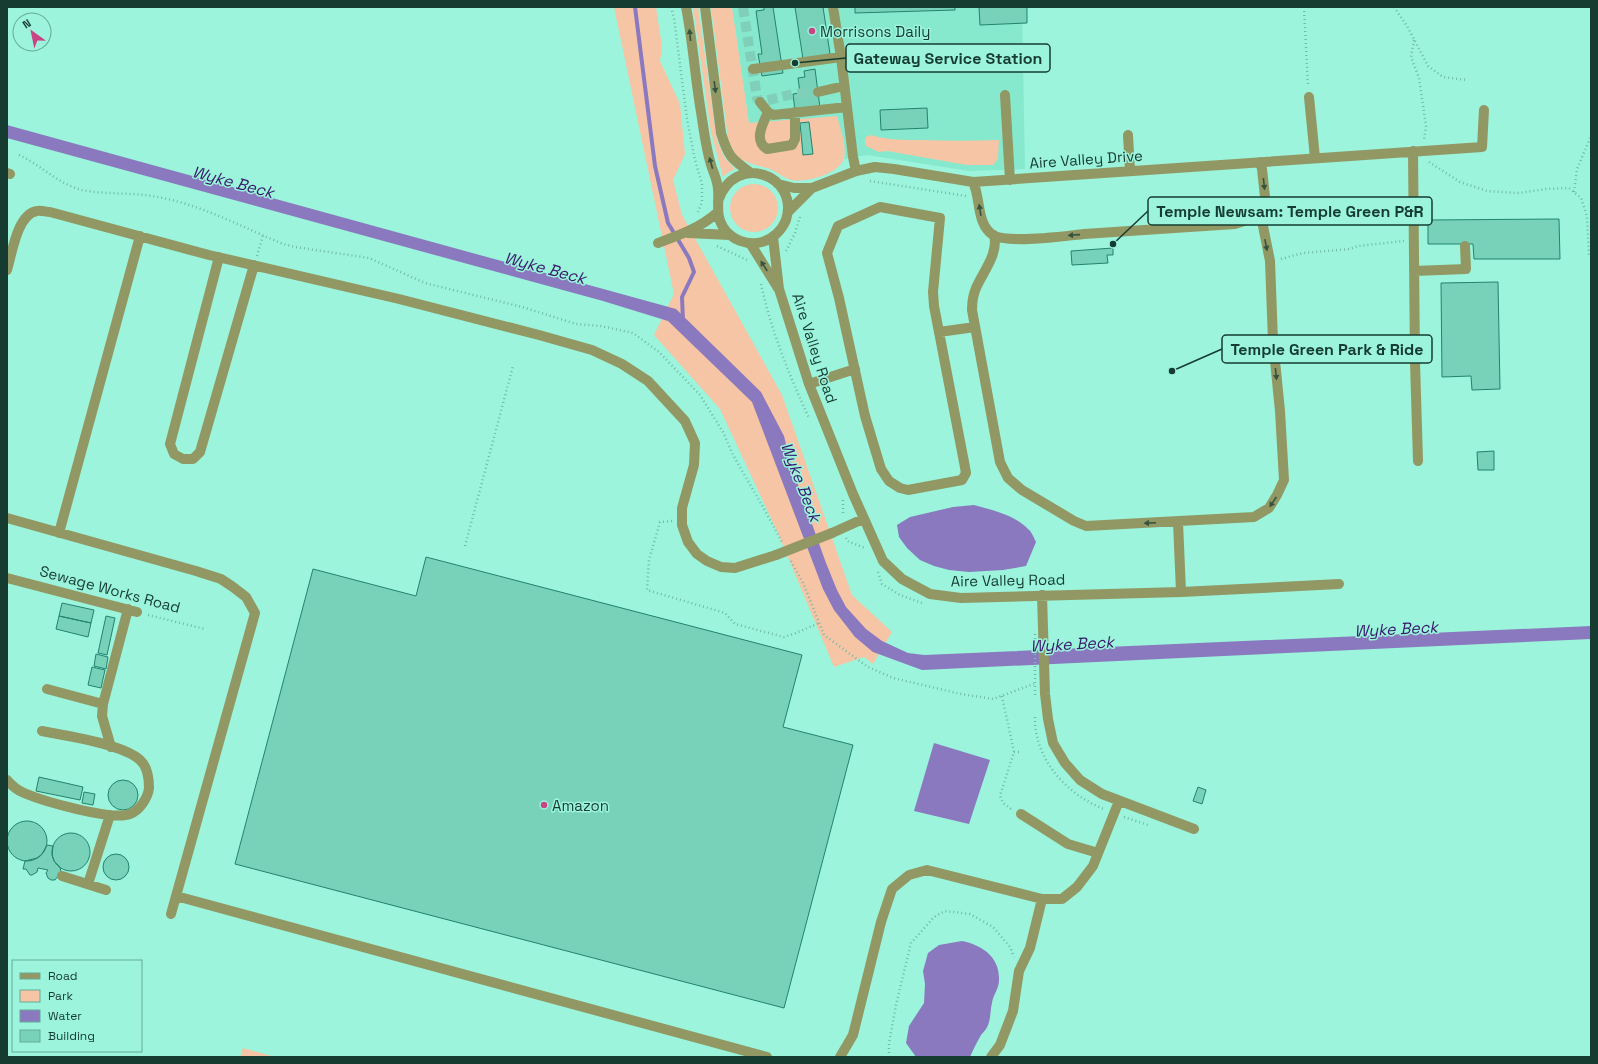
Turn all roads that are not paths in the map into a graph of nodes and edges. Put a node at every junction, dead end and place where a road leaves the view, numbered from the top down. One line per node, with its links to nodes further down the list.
1 (686, 7): 26 (street, one-way to 1)
2 (705, 7): 21 (street, one-way to 21)
3 (833, 7): 4 (street)
4 (840, 57): 5 (street); 6 (street)
5 (752, 69)
6 (844, 86): 7 (street); 11 (street)
7 (818, 92)
8 (1005, 96): 22 (street)
9 (1309, 97): 17 (street)
10 (760, 102): 13 (street)
11 (847, 107): 14 (street); 19 (street)
12 (1484, 110): 16 (street, Aire Valley Drive)
13 (768, 112): 14 (street); 14 (street)
14 (795, 112)
15 (1128, 135): 20 (street)
16 (1413, 152): 17 (street, Aire Valley Drive); 41 (street)
17 (1315, 158): 18 (street, Aire Valley Drive)
18 (1260, 162): 20 (street, Aire Valley Drive); 27 (street, one-way to 27)
19 (856, 171): 23 (street, Aire Valley Drive); 25 (street, Aire Valley Drive)
20 (1130, 171): 22 (street, Aire Valley Drive)
21 (751, 173): 24 (street); 26 (street)
22 (1010, 180): 23 (street, Aire Valley Drive)
23 (973, 182): 32 (street, one-way to 23)
24 (778, 184): 25 (street, Aire Valley Drive); 29 (street)
25 (812, 188): 29 (street, Aire Valley Drive)
26 (718, 201): 28 (street)
27 (1266, 206): 32 (street, one-way to 32); 50 (street, one-way to 50)
28 (718, 212): 30 (street); 31 (street)
29 (788, 212): 34 (street)
30 (685, 233): 31 (street); 35 (street)
31 (730, 235): 36 (street)
32 (994, 235): 43 (street)
33 (140, 236): 38 (street); 40 (street); 51 (street)
34 (773, 237): 36 (street); 42 (street, Aire Valley Road)
35 (658, 243)
36 (750, 243): 42 (street, Aire Valley Road, one-way to 36)
37 (1465, 246): 41 (street)
38 (219, 257): 39 (street); 39 (street)
39 (254, 264): 49 (street, bridge)
40 (7, 270)
41 (1414, 270): 47 (street)
42 (779, 289): 46 (street, Aire Valley Road)
43 (975, 327): 44 (street); 50 (street, one-way to 43)
44 (939, 332): 45 (street); 45 (street)
45 (854, 369): 46 (street)
46 (808, 384): 49 (street, Aire Valley Road)
47 (1418, 461)
48 (7, 518): 51 (street)
49 (863, 519): 55 (street, Aire Valley Road)
50 (1178, 522): 54 (street)
51 (59, 533): 69 (street)
52 (7, 578): 57 (street, Sewage Works Road)
53 (1339, 584): 54 (street, Aire Valley Road)
54 (1181, 592): 55 (street, Aire Valley Road)
55 (1042, 595): 61 (street)
56 (47, 689): 57 (street)
57 (103, 704): 59 (street)
58 (42, 731): 59 (street)
59 (111, 747): 63 (street)
60 (7, 780): 63 (street)
61 (1119, 801): 64 (street); 65 (street)
62 (1021, 814): 65 (street)
63 (110, 815): 67 (street)
64 (1194, 830)
65 (1098, 853): 70 (street)
66 (62, 876): 67 (street)
67 (88, 884): 68 (street)
68 (106, 890)
69 (176, 896): 71 (street); 72 (street)
70 (1042, 899): 73 (street); 74 (street)
71 (171, 914)
72 (767, 1057)
73 (840, 1057)
74 (991, 1057)

